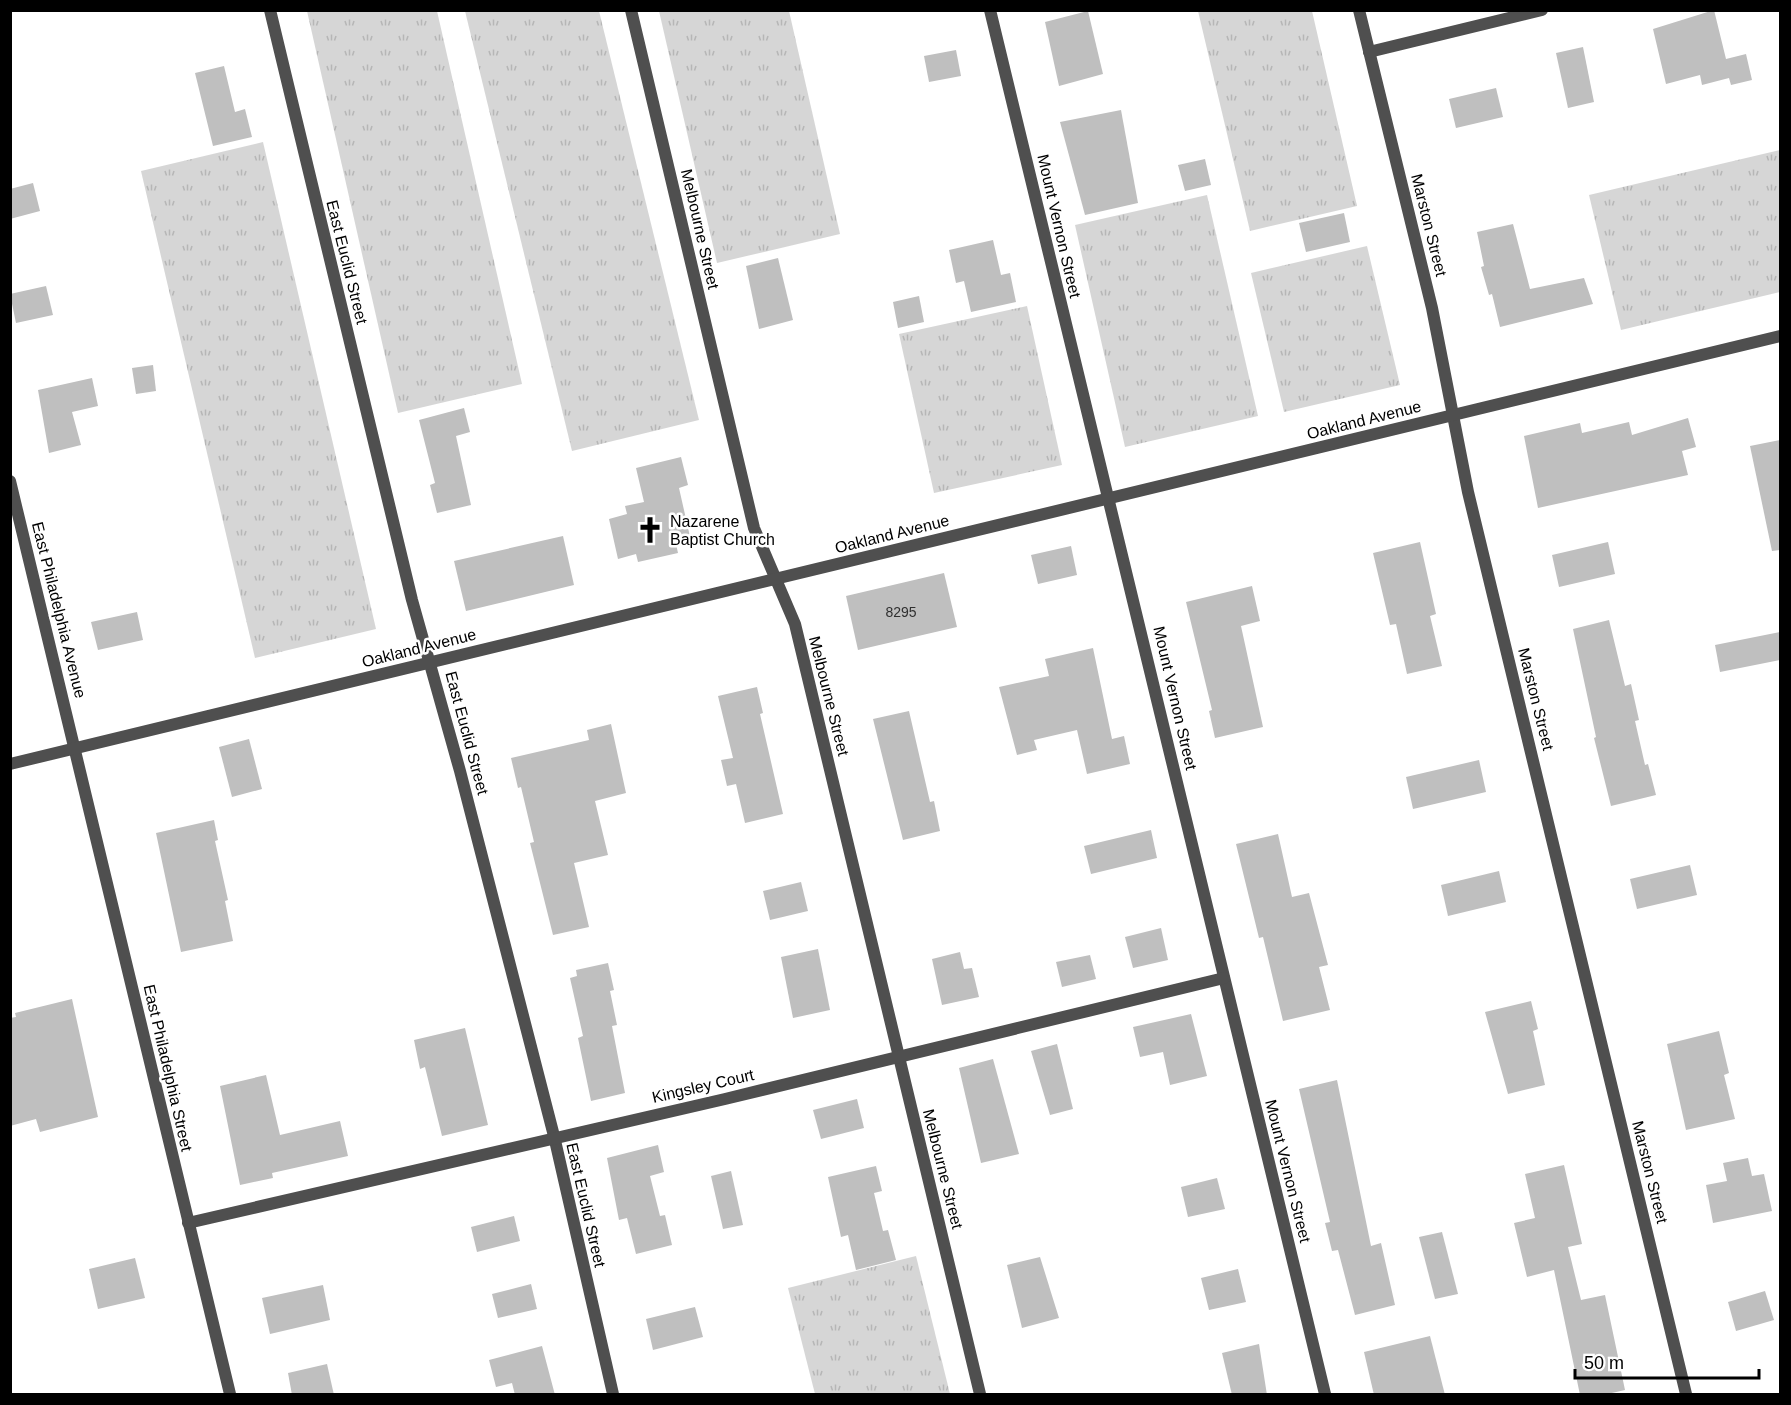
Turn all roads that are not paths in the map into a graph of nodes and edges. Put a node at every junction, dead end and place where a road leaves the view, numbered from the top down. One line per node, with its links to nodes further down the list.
1 (270, 10): 12 (street, East Euclid Street)
2 (631, 10): 11 (street, Melbourne Street)
3 (990, 10): 10 (street, Mount Vernon Street)
4 (1359, 10): 6 (street, Marston Street)
5 (1542, 10): 6 (street)
6 (1369, 52): 8 (street, Marston Street)
7 (1780, 336): 8 (street, Oakland Avenue)
8 (1454, 415): 10 (street, Oakland Avenue); 23 (street, Marston Street)
9 (10, 481): 13 (street, East Philadelphia Avenue)
10 (1108, 499): 11 (street, Oakland Avenue); 15 (street, Mount Vernon Street)
11 (776, 579): 12 (street, Oakland Avenue); 16 (street, Melbourne Street)
12 (430, 662): 13 (street, Oakland Avenue); 17 (street, East Euclid Street)
13 (76, 748): 14 (street, Oakland Avenue); 18 (street, East Philadelphia Street)
14 (10, 764)
15 (1224, 978): 16 (street, Kingsley Court); 22 (street, Mount Vernon Street)
16 (899, 1057): 17 (street, Kingsley Court); 21 (street, Melbourne Street)
17 (554, 1136): 18 (street, Kingsley Court); 20 (street, East Euclid Street)
18 (188, 1223): 19 (street, East Philadelphia Street)
19 (230, 1395)
20 (614, 1395)
21 (980, 1395)
22 (1325, 1395)
23 (1686, 1395)

